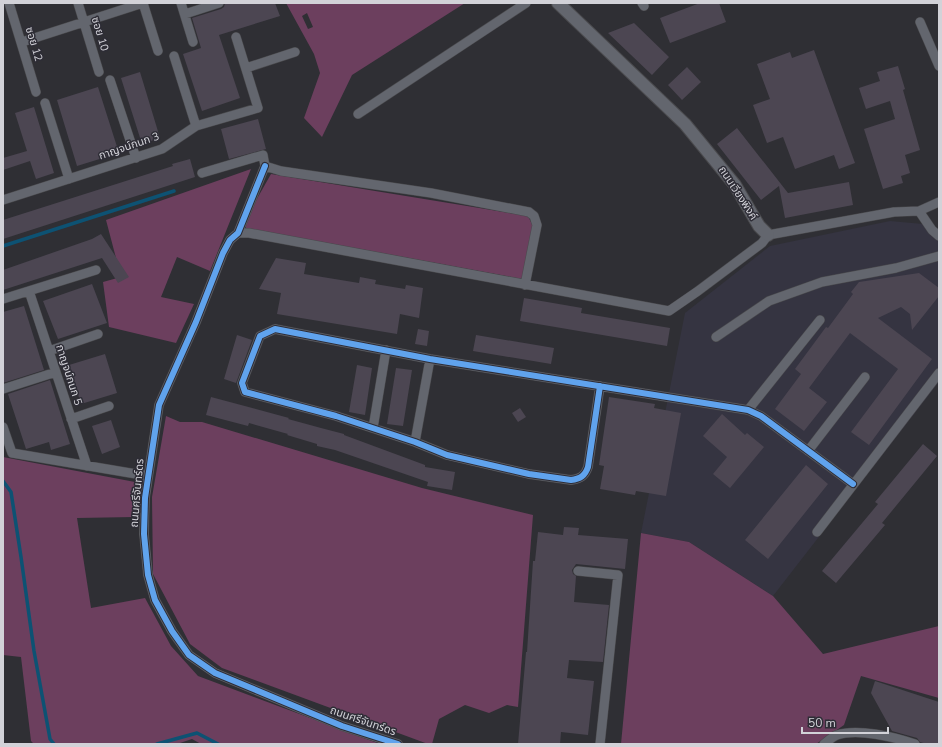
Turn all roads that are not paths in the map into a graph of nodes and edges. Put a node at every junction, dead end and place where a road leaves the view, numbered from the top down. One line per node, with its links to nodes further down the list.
1 (9, 3): 12 (street, ซอย 12)
2 (78, 3): 9 (street, ซอย 10)
3 (143, 3): 9 (street); 14 (street)
4 (181, 3): 8 (street)
5 (219, 3): 8 (street)
6 (526, 3): 23 (street)
7 (558, 3): 33 (street, ถนนเวียงพิงค์)
8 (184, 14): 13 (street)
9 (84, 22): 12 (street); 19 (street, ซอย 10)
10 (920, 22): 17 (street)
11 (236, 37): 18 (street)
12 (22, 42): 21 (street, ซอย 12)
13 (193, 42)
14 (158, 50)
15 (295, 52): 18 (street)
16 (174, 56): 24 (street)
17 (939, 66)
18 (246, 68): 24 (street, กาญจน์กนก 3)
19 (99, 72)
20 (110, 80): 25 (street)
21 (36, 92)
22 (45, 103): 28 (street)
23 (358, 114)
24 (196, 126): 25 (street, กาญจน์กนก 3)
25 (136, 158): 28 (street, กาญจน์กนก 3)
26 (265, 166): 27 (street); 32 (street, ถนนศรีจันทร์ดร); 37 (street)
27 (202, 173)
28 (69, 179): 29 (street, กาญจน์กนก 3)
29 (4, 198)
30 (939, 202): 31 (street)
31 (919, 210): 33 (street); 34 (street)
32 (238, 233): 37 (street); 59 (street, ถนนศรีจันทร์ดร)
33 (768, 235): 37 (street)
34 (939, 236)
35 (939, 256): 42 (street)
36 (96, 270): 38 (street)
37 (525, 285)
38 (29, 291): 39 (street); 44 (street, กาญจน์กนก 5)
39 (3, 299)
40 (820, 320): 52 (street)
41 (98, 334): 44 (street)
42 (716, 337)
43 (386, 350): 45 (street); 55 (street); 55 (street)
44 (49, 352): 46 (street, กาญจน์กนก 5)
45 (430, 359): 49 (street); 56 (street)
46 (56, 372): 50 (street); 53 (street, กาญจน์กนก 5)
47 (939, 373): 60 (street)
48 (865, 378): 57 (street)
49 (600, 386): 52 (street); 56 (street)
50 (3, 389)
51 (109, 406): 53 (street)
52 (748, 410): 57 (street)
53 (71, 419): 58 (street, กาญจน์กนก 5)
54 (3, 427): 58 (street)
55 (373, 428): 56 (street)
56 (415, 442)
57 (808, 451): 60 (street)
58 (87, 466): 59 (street)
59 (148, 476): 63 (street, ถนนศรีจันทร์ดร)
60 (854, 484): 61 (street)
61 (817, 532)
62 (578, 571): 64 (street)
63 (398, 744)
64 (600, 744)
65 (824, 744): 66 (street)
66 (915, 744)

